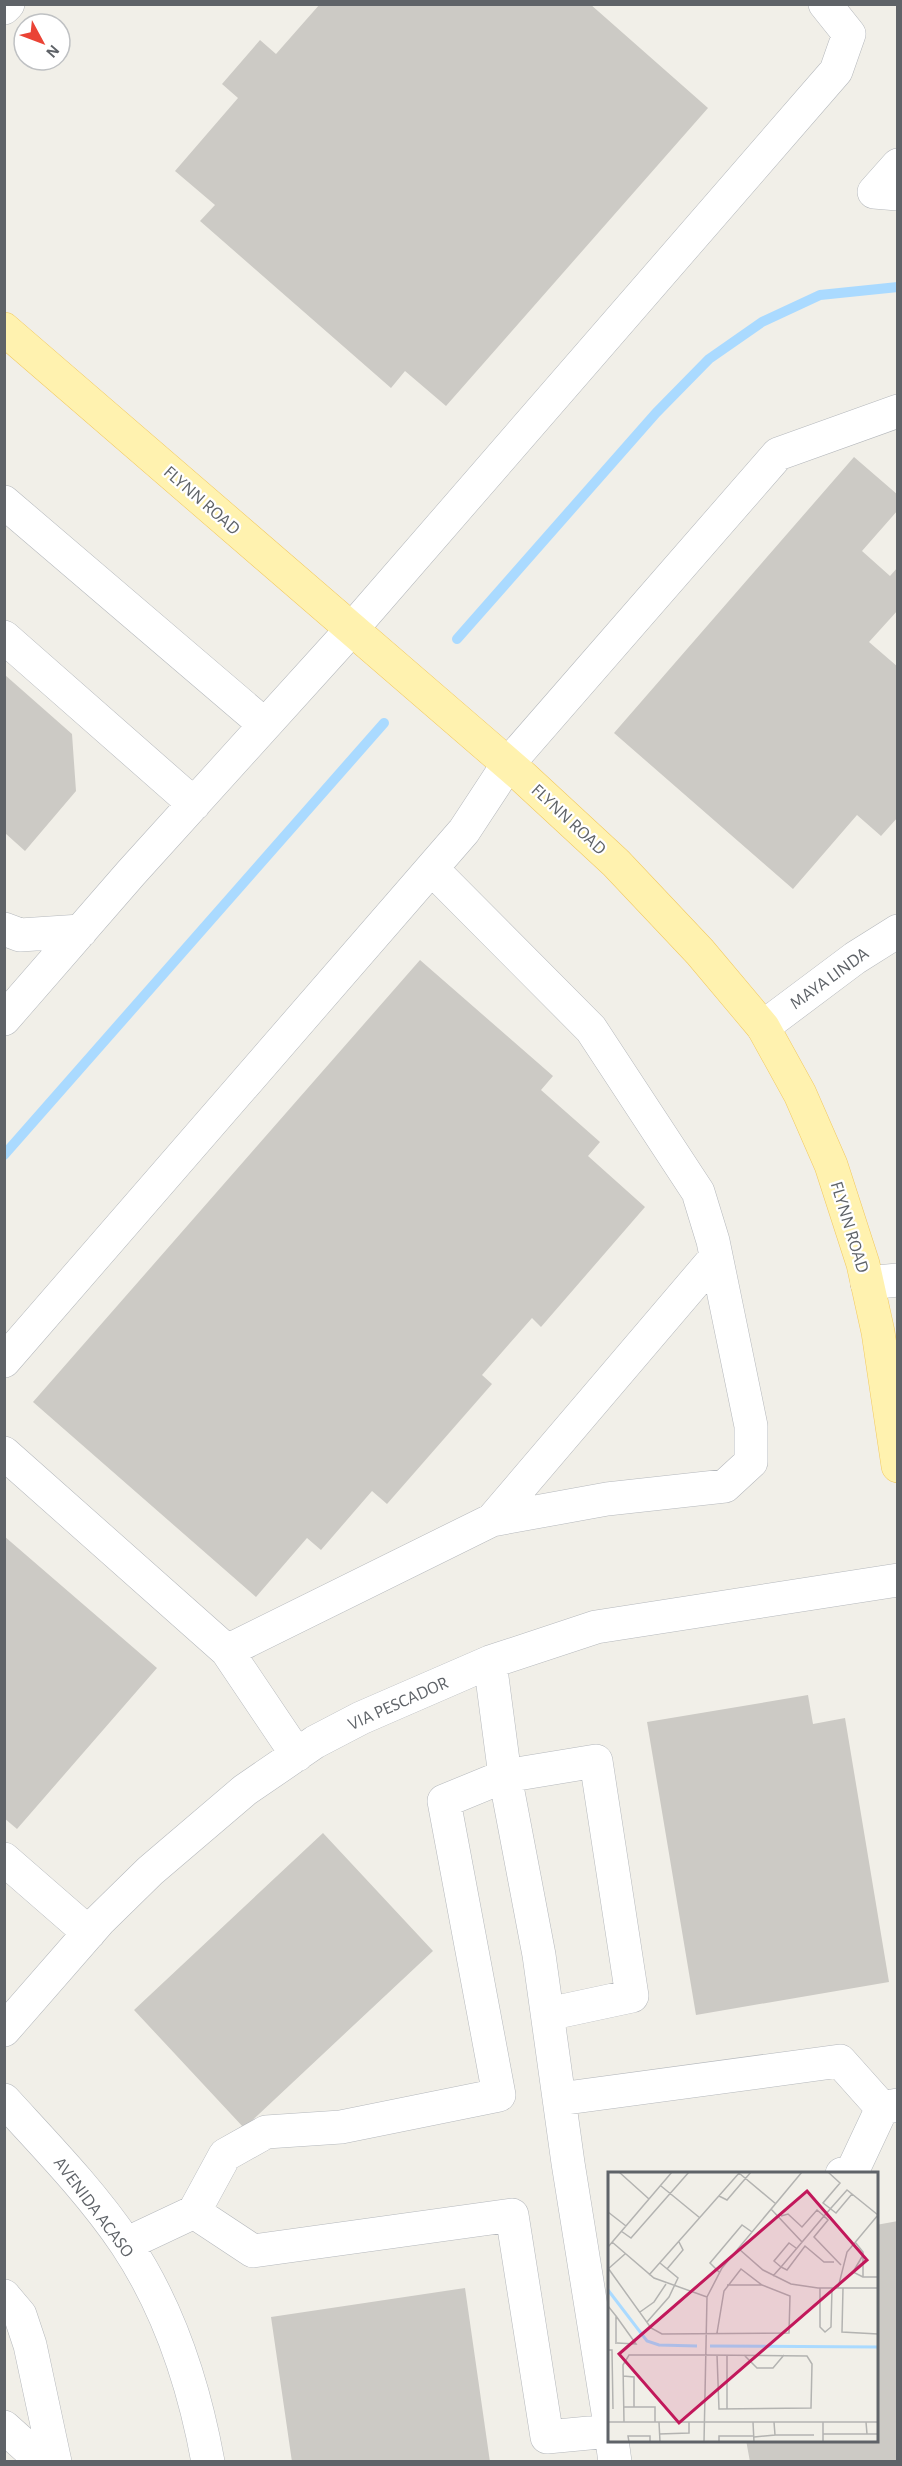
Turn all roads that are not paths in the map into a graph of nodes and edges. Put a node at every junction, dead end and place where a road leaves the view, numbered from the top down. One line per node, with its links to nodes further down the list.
1 (8, 4): 3 (street)
2 (825, 4): 9 (street)
3 (4, 8)
4 (897, 165): 5 (street)
5 (897, 194)
6 (4, 329): 9 (main road, FLYNN ROAD)
7 (897, 411): 12 (street)
8 (4, 502): 11 (street)
9 (351, 630): 11 (street); 12 (main road, FLYNN ROAD)
10 (4, 637): 13 (street)
11 (265, 725): 13 (street)
12 (508, 764): 14 (street); 19 (main road, FLYNN ROAD)
13 (194, 804): 16 (street)
14 (432, 868): 20 (street); 22 (street)
15 (4, 929): 16 (street)
16 (81, 931): 18 (street)
17 (897, 931): 19 (street, MAYA LINDA)
18 (4, 1019)
19 (763, 1027): 21 (main road, FLYNN ROAD)
20 (716, 1257): 25 (street); 25 (street)
21 (882, 1281): 24 (main road, FLYNN ROAD)
22 (4, 1361)
23 (4, 1453): 27 (street)
24 (897, 1466)
25 (492, 1520): 27 (street)
26 (897, 1580): 28 (street, VIA PESCADOR)
27 (227, 1651): 29 (street)
28 (490, 1662): 29 (street, VIA PESCADOR); 30 (street)
29 (297, 1755): 32 (street, VIA PESCADOR)
30 (505, 1776): 33 (street); 33 (street); 39 (street)
31 (4, 1859): 32 (street)
32 (89, 1933): 34 (street, VIA PESCADOR)
33 (548, 2014): 35 (street)
34 (8, 2020)
35 (559, 2099): 37 (street); 42 (street)
36 (4, 2100): 40 (street, AVENIDA ACASO)
37 (890, 2106): 38 (street)
38 (852, 2172)
39 (194, 2212): 40 (street); 44 (street)
40 (126, 2244): 48 (street, AVENIDA ACASO)
41 (4, 2296): 47 (street)
42 (608, 2418)
43 (4, 2427): 46 (street)
44 (608, 2431)
45 (612, 2442): 49 (street)
46 (43, 2462)
47 (56, 2462)
48 (208, 2462)
49 (615, 2462)

